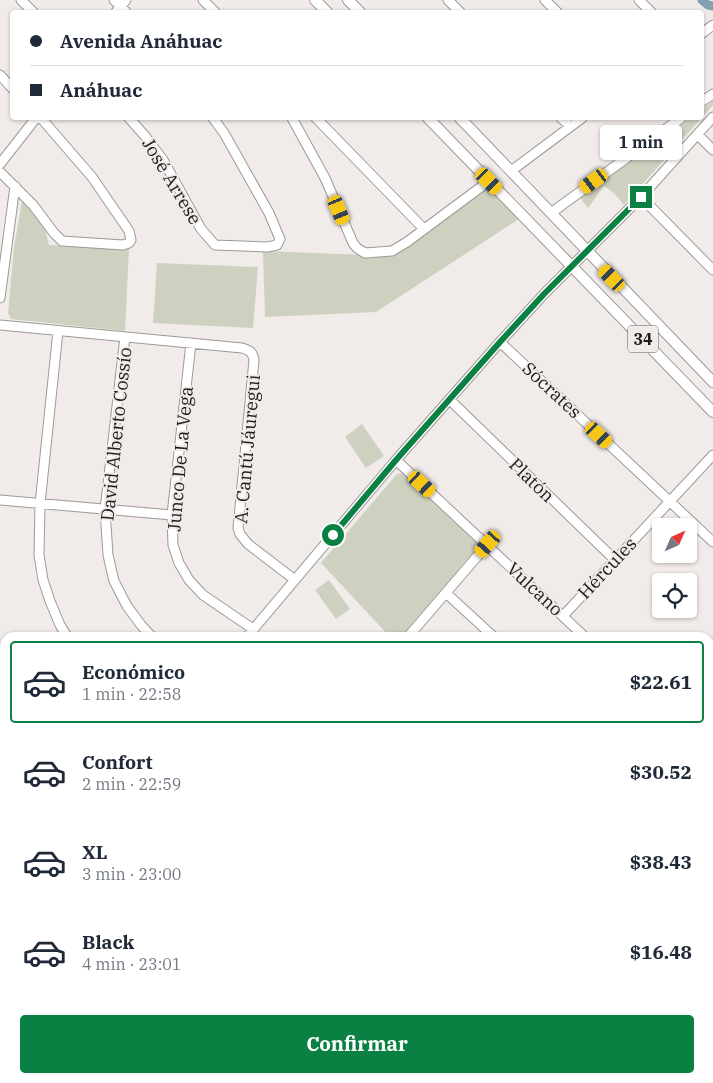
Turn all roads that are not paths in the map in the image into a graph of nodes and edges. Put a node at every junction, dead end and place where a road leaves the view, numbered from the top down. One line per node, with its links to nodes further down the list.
1 (21, 0): 8 (street)
2 (203, 0): 9 (street)
3 (315, 0): 10 (main road)
4 (348, 0): 11 (main road)
5 (448, 0): 12 (street)
6 (545, 0): 13 (street)
7 (639, 0): 14 (street)
8 (31, 10)
9 (213, 10)
10 (325, 10)
11 (358, 10)
12 (458, 10)
13 (555, 10)
14 (649, 10)
15 (0, 75): 16 (street)
16 (10, 86)
17 (713, 117): 30 (street)
18 (34, 120): 32 (street)
19 (43, 120): 36 (street)
20 (131, 120): 21 (street, José Arrese)
21 (214, 120)
22 (293, 120): 39 (street)
23 (318, 120): 39 (street)
24 (430, 120): 35 (main road, 34)
25 (462, 120): 33 (main road, 34)
26 (564, 120): 29 (street)
27 (579, 120): 29 (street)
28 (678, 120): 38 (street)
29 (570, 126): 33 (street)
30 (698, 135): 31 (street); 37 (street)
31 (713, 150)
32 (0, 164)
33 (511, 171): 38 (main road, 34)
34 (0, 172): 36 (street)
35 (489, 181): 39 (street); 41 (main road, 34)
36 (15, 186): 43 (street)
37 (641, 197): 40 (street); 42 (street)
38 (551, 213): 40 (main road, 34)
39 (424, 229)
40 (587, 251): 41 (street); 49 (main road, 34)
41 (572, 266): 47 (street); 51 (main road, 34)
42 (713, 270)
43 (0, 298)
44 (0, 325): 45 (street)
45 (58, 331): 46 (street); 56 (street)
46 (125, 337): 48 (street); 57 (street, David Alberto Cossío)
47 (500, 342): 50 (street); 55 (street, Sócrates)
48 (191, 343): 58 (street, Junco De La Vega); 62 (street, A. Cantú Jáuregui)
49 (713, 382)
50 (450, 400): 53 (street); 61 (street, Platón)
51 (713, 412)
52 (713, 455): 55 (street, Hércules)
53 (396, 460): 60 (street, Vulcano); 62 (street)
54 (0, 500): 56 (street)
55 (670, 501): 59 (street, Sócrates); 61 (street, Hércules)
56 (40, 504): 57 (street); 66 (street)
57 (105, 510): 58 (street); 67 (street, David Alberto Cossío)
58 (172, 515): 65 (street, Junco De La Vega)
59 (713, 542)
60 (488, 544): 63 (street); 64 (street, Vulcano)
61 (615, 560): 64 (street, Hércules)
62 (295, 580): 65 (street)
63 (446, 593): 68 (street); 69 (street)
64 (563, 616): 70 (street, Vulcano)
65 (252, 630)
66 (65, 632)
67 (147, 632)
68 (412, 632)
69 (488, 632)
70 (580, 632)

